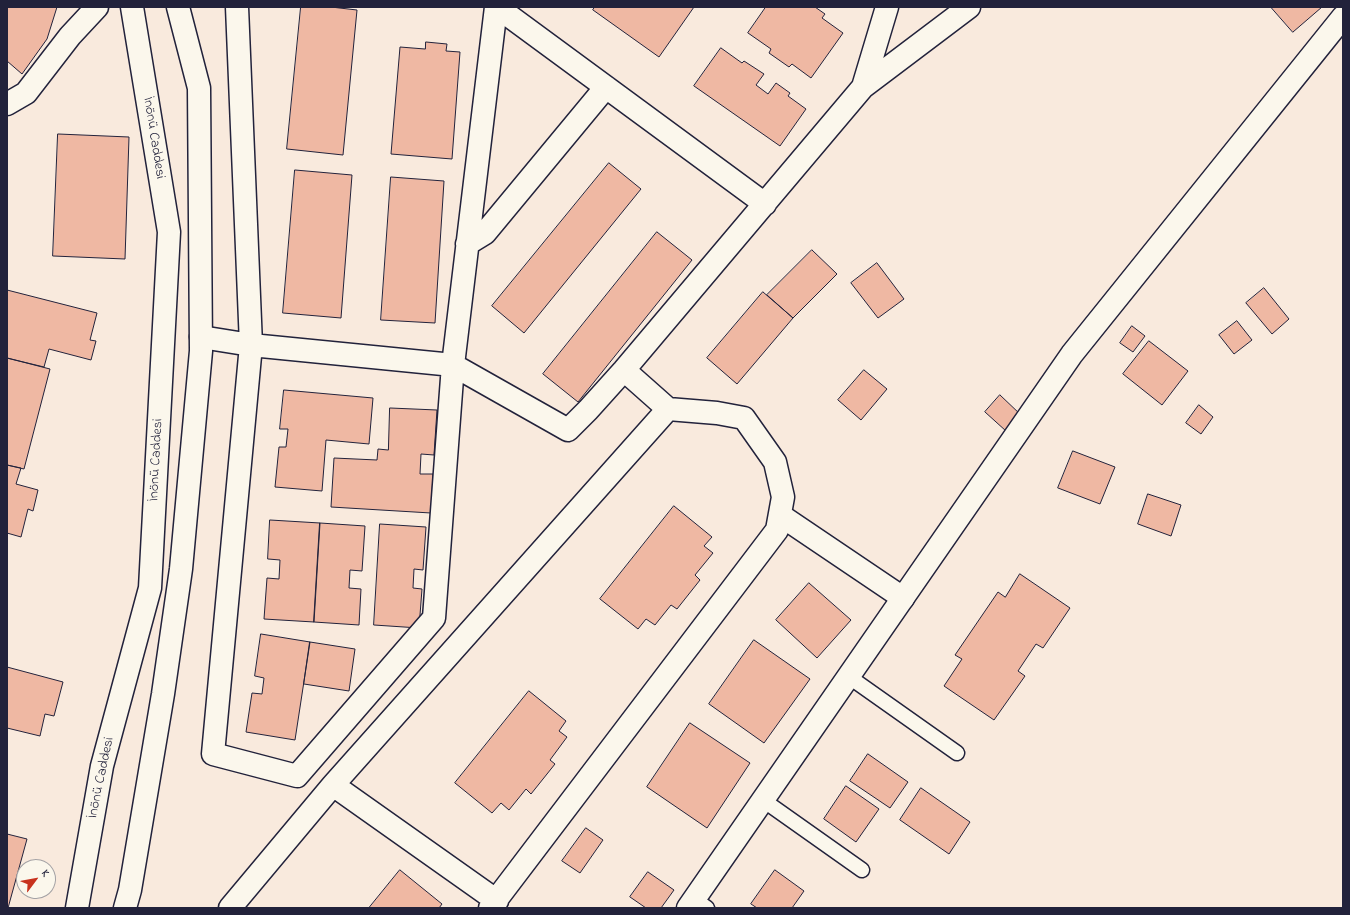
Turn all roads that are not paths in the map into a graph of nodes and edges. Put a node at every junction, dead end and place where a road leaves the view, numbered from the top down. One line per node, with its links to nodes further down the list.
1 (97, 7): 11 (street)
2 (132, 7): 28 (street, İnönü Caddesi)
3 (178, 7): 14 (street)
4 (237, 7): 15 (street)
5 (497, 7): 9 (street); 13 (street)
6 (887, 7): 10 (street)
7 (969, 7): 10 (street)
8 (1343, 17): 20 (street)
9 (606, 87): 12 (street); 13 (street)
10 (864, 87): 12 (street)
11 (7, 104)
12 (765, 204): 17 (street)
13 (467, 244): 16 (street)
14 (201, 337): 15 (street); 29 (street)
15 (252, 345): 16 (street); 16 (street)
16 (453, 365): 17 (street)
17 (624, 370): 18 (street)
18 (668, 409): 19 (street); 23 (street)
19 (780, 515): 20 (street); 26 (street)
20 (903, 598): 21 (street)
21 (848, 676): 22 (lane); 24 (street)
22 (957, 753)
23 (333, 785): 26 (street); 30 (street)
24 (763, 800): 25 (lane); 27 (street)
25 (862, 870)
26 (494, 904)
27 (696, 905)
28 (77, 908)
29 (125, 908)
30 (230, 908)

